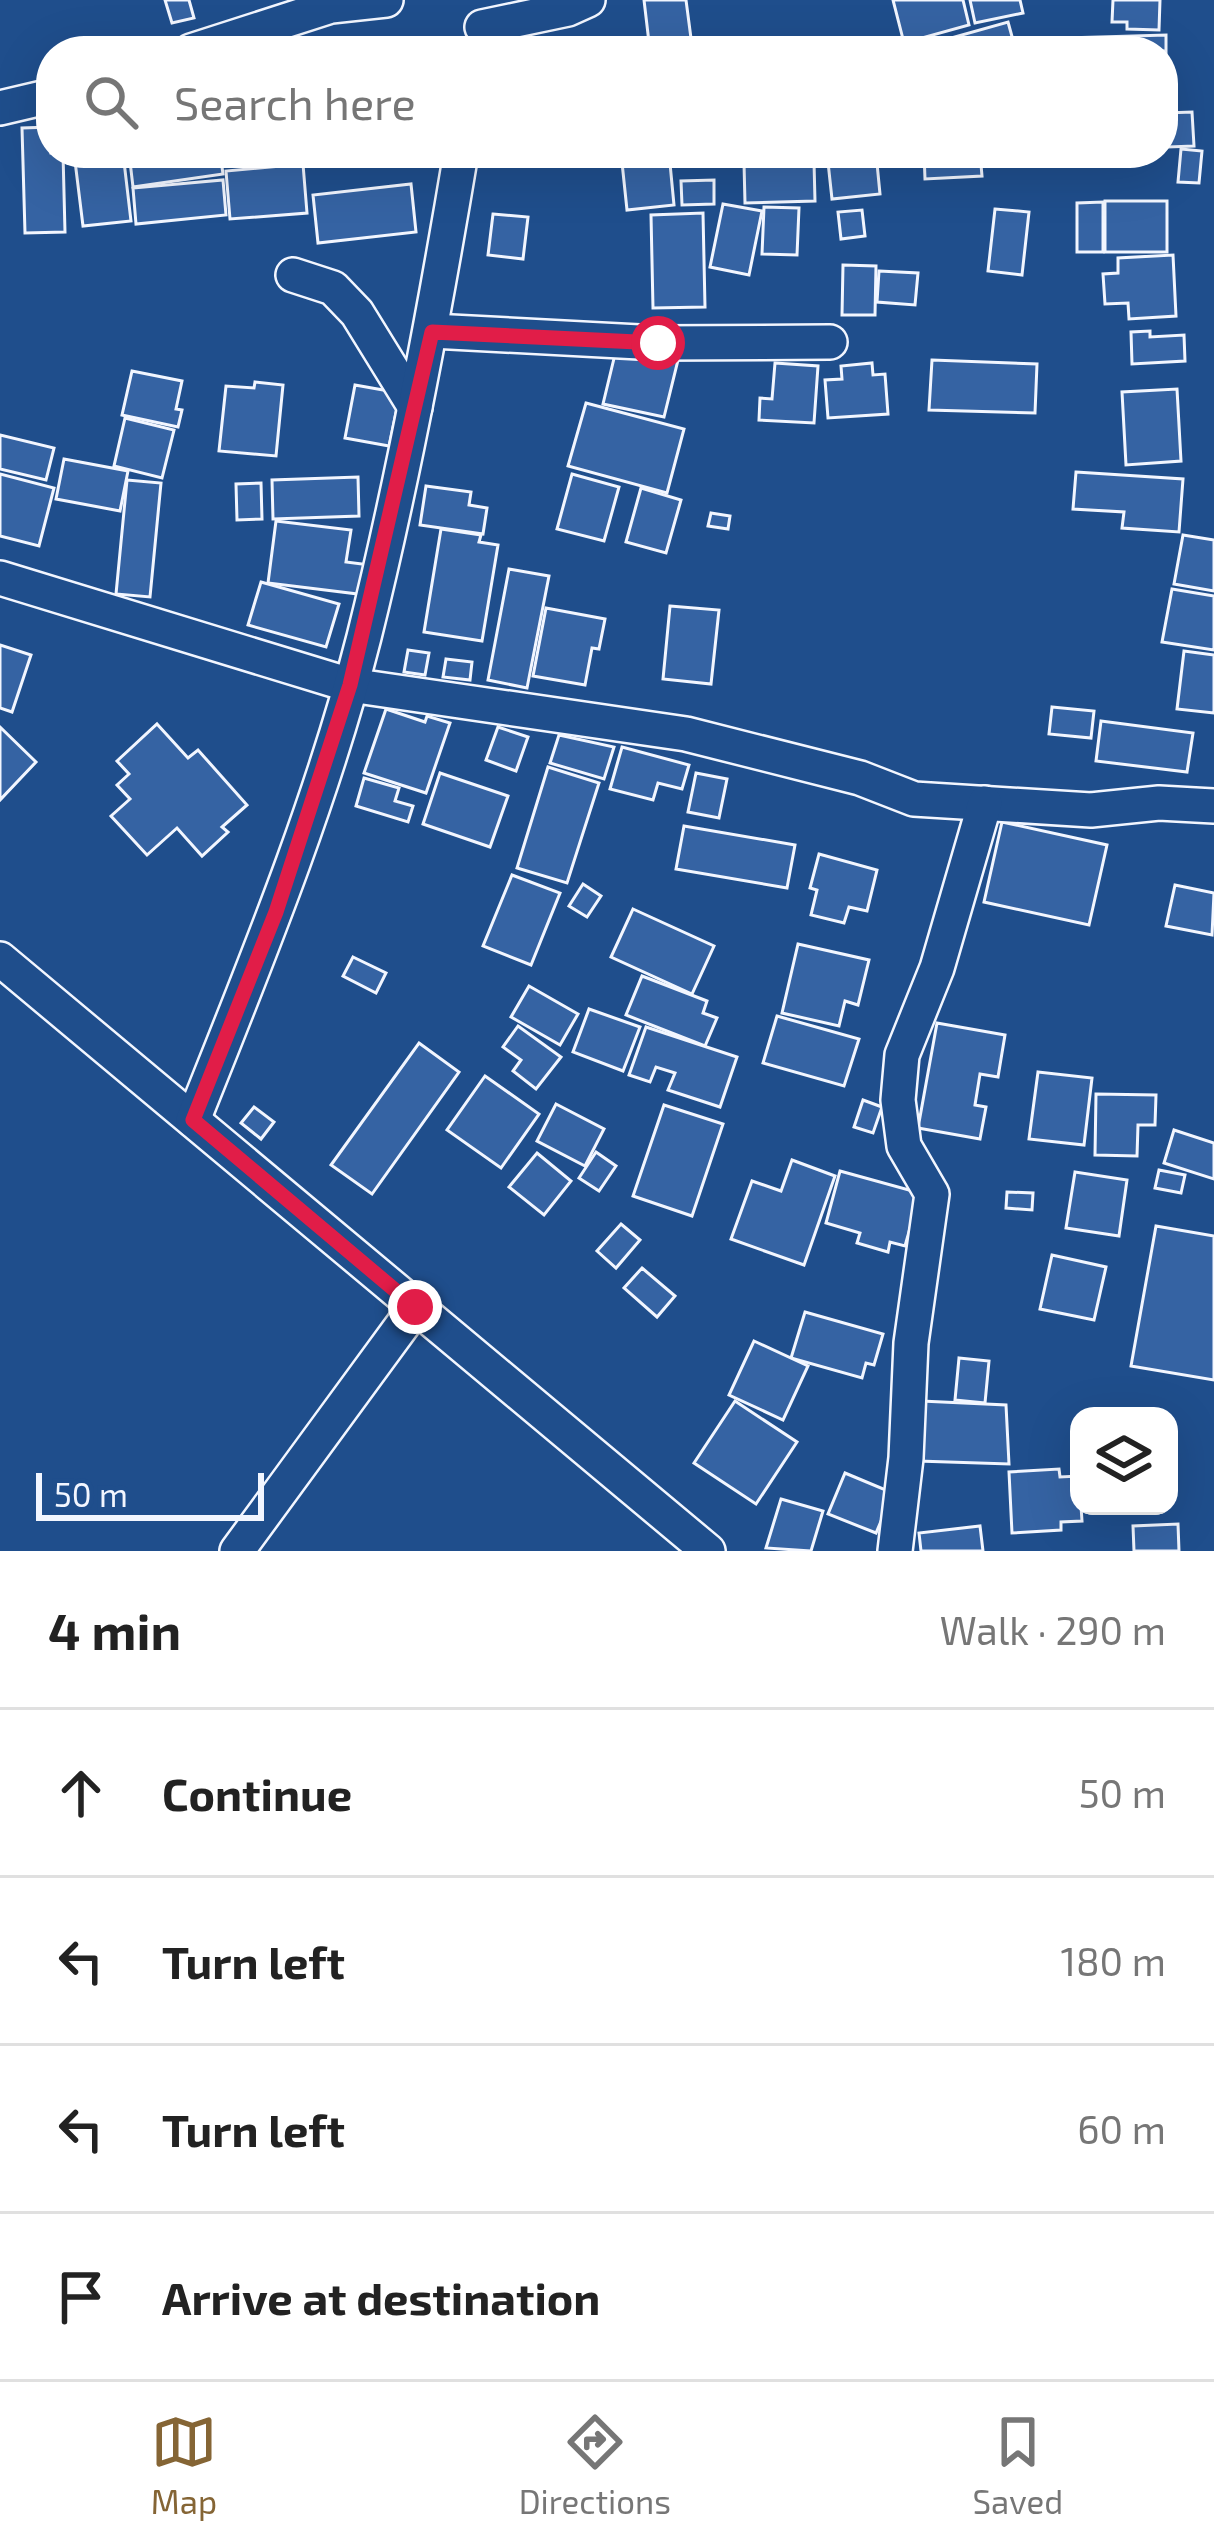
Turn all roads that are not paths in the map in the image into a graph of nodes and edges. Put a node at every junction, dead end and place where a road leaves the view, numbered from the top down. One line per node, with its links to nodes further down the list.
1 (386, 0): 4 (street)
2 (588, 0): 3 (street)
3 (482, 26)
4 (237, 36)
5 (36, 100): 6 (street)
6 (0, 108)
7 (459, 168): 9 (street)
8 (293, 275): 11 (street)
9 (432, 332): 10 (street); 11 (street)
10 (830, 342)
11 (415, 407): 13 (street)
12 (0, 578): 13 (street)
13 (350, 685): 14 (street); 17 (street)
14 (985, 802): 15 (street); 21 (street)
15 (1214, 806)
16 (0, 959): 17 (street)
17 (193, 1120): 18 (street)
18 (415, 1307): 19 (street); 20 (street)
19 (237, 1551)
20 (708, 1551)
21 (895, 1551)

